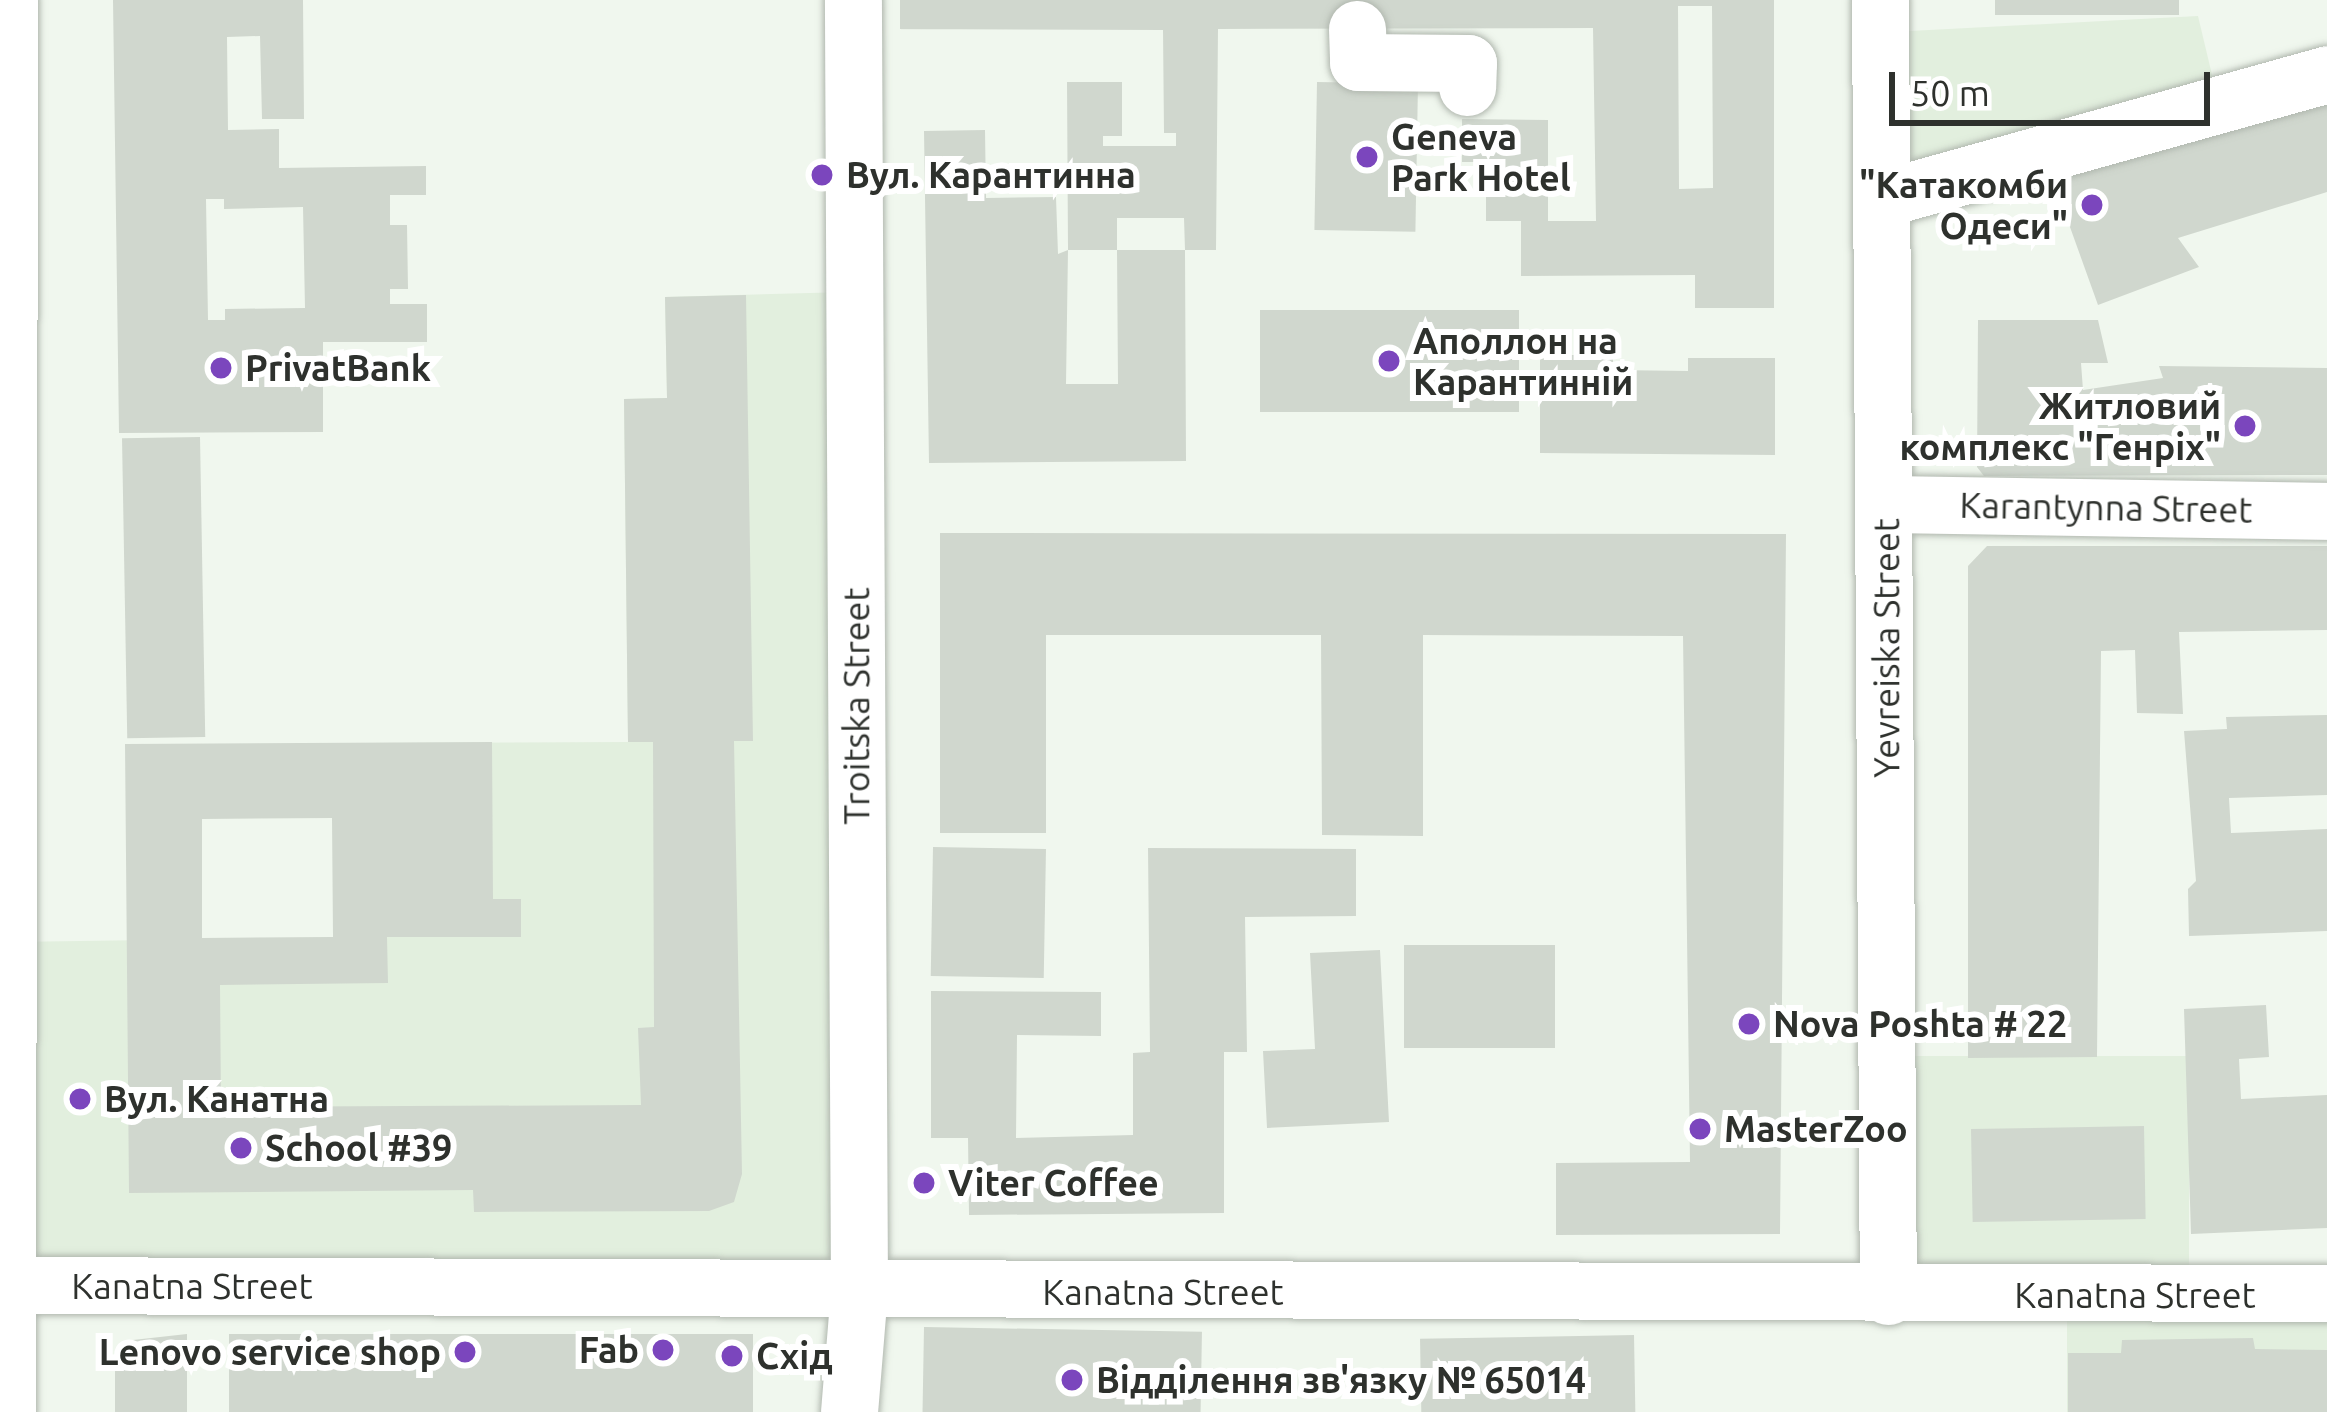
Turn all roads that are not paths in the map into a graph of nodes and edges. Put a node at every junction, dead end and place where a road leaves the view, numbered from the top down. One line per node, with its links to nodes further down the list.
1 (10, 0): 10 (street)
2 (853, 0): 12 (street, Troitska Street)
3 (1880, 0): 7 (street, Yevreiska Street)
4 (1357, 29): 6 (street)
5 (2327, 74): 7 (street)
6 (1467, 87)
7 (1884, 198): 8 (street, Yevreiska Street)
8 (1886, 504): 9 (street, Karantynna Street); 14 (street, Yevreiska Street)
9 (2327, 511)
10 (3, 817): 11 (street)
11 (4, 1285): 12 (street, Kanatna Street); 15 (street)
12 (859, 1290): 14 (street, Kanatna Street); 16 (street, Troitska Street)
13 (2327, 1293): 14 (street, Kanatna Street)
14 (1888, 1296)
15 (7, 1412)
16 (849, 1412)

